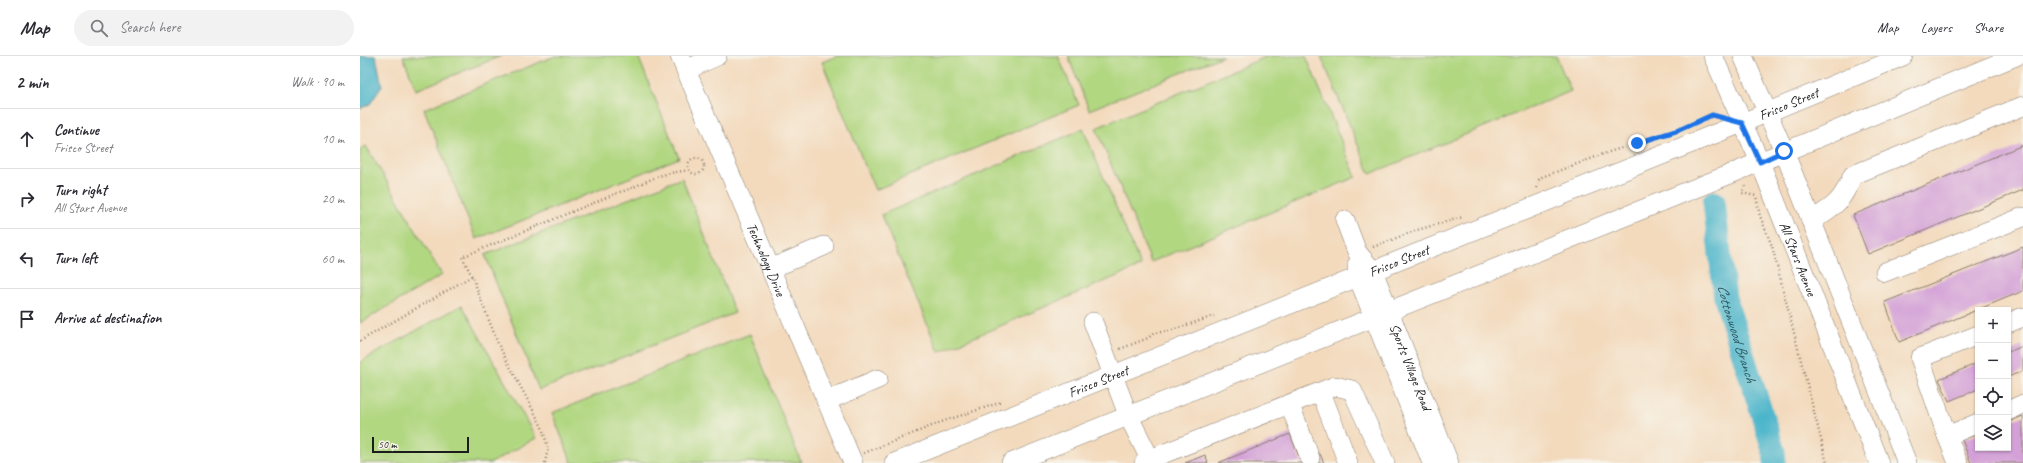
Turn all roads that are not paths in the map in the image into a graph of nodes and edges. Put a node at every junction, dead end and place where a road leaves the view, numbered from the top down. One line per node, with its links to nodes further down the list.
1 (717, 56): 6 (street)
2 (1713, 56): 9 (street, All Stars Avenue)
3 (1743, 56): 8 (street, All Stars Avenue)
4 (1903, 56): 8 (street, Frisco Street)
5 (2016, 56): 10 (street)
6 (683, 63): 16 (street, Technology Drive)
7 (2023, 106): 14 (street)
8 (1766, 112): 9 (street, Frisco Street); 10 (street, All Stars Avenue)
9 (1742, 123): 11 (street, All Stars Avenue); 18 (street, Frisco Street)
10 (1784, 151): 11 (street); 14 (street, All Stars Avenue)
11 (1760, 162): 19 (street); 33 (street, All Stars Avenue)
12 (2023, 218): 17 (street)
13 (1345, 220): 18 (street, Sports Village Road)
14 (1811, 221): 30 (street, All Stars Avenue)
15 (824, 246): 16 (street)
16 (770, 269): 27 (street, Technology Drive)
17 (1885, 272)
18 (1366, 274): 19 (street, Sports Village Road); 24 (street, Frisco Street)
19 (1382, 314): 32 (street); 43 (street, Sports Village Road); 44 (street, Sports Village Road)
20 (2023, 317): 22 (street)
21 (1093, 322): 24 (street)
22 (2011, 322)
23 (1975, 336): 35 (street)
24 (1113, 374): 32 (street); 39 (street, Frisco Street)
25 (878, 379): 27 (street)
26 (1321, 392): 29 (street); 41 (street); 42 (street)
27 (826, 401): 37 (street, Technology Drive)
28 (2023, 404): 31 (street)
29 (1290, 405): 36 (street); 38 (street)
30 (1885, 408): 33 (street); 46 (street, All Stars Avenue)
31 (2011, 410)
32 (1128, 415): 38 (street); 40 (street)
33 (1861, 416): 45 (street, All Stars Avenue)
34 (1975, 424): 35 (street)
35 (1947, 436): 47 (street)
36 (1310, 458)
37 (852, 461)
38 (1147, 461)
39 (894, 463)
40 (1011, 463)
41 (1348, 463)
42 (1385, 463)
43 (1432, 463)
44 (1449, 463)
45 (1879, 463)
46 (1907, 463)
47 (1958, 463)

